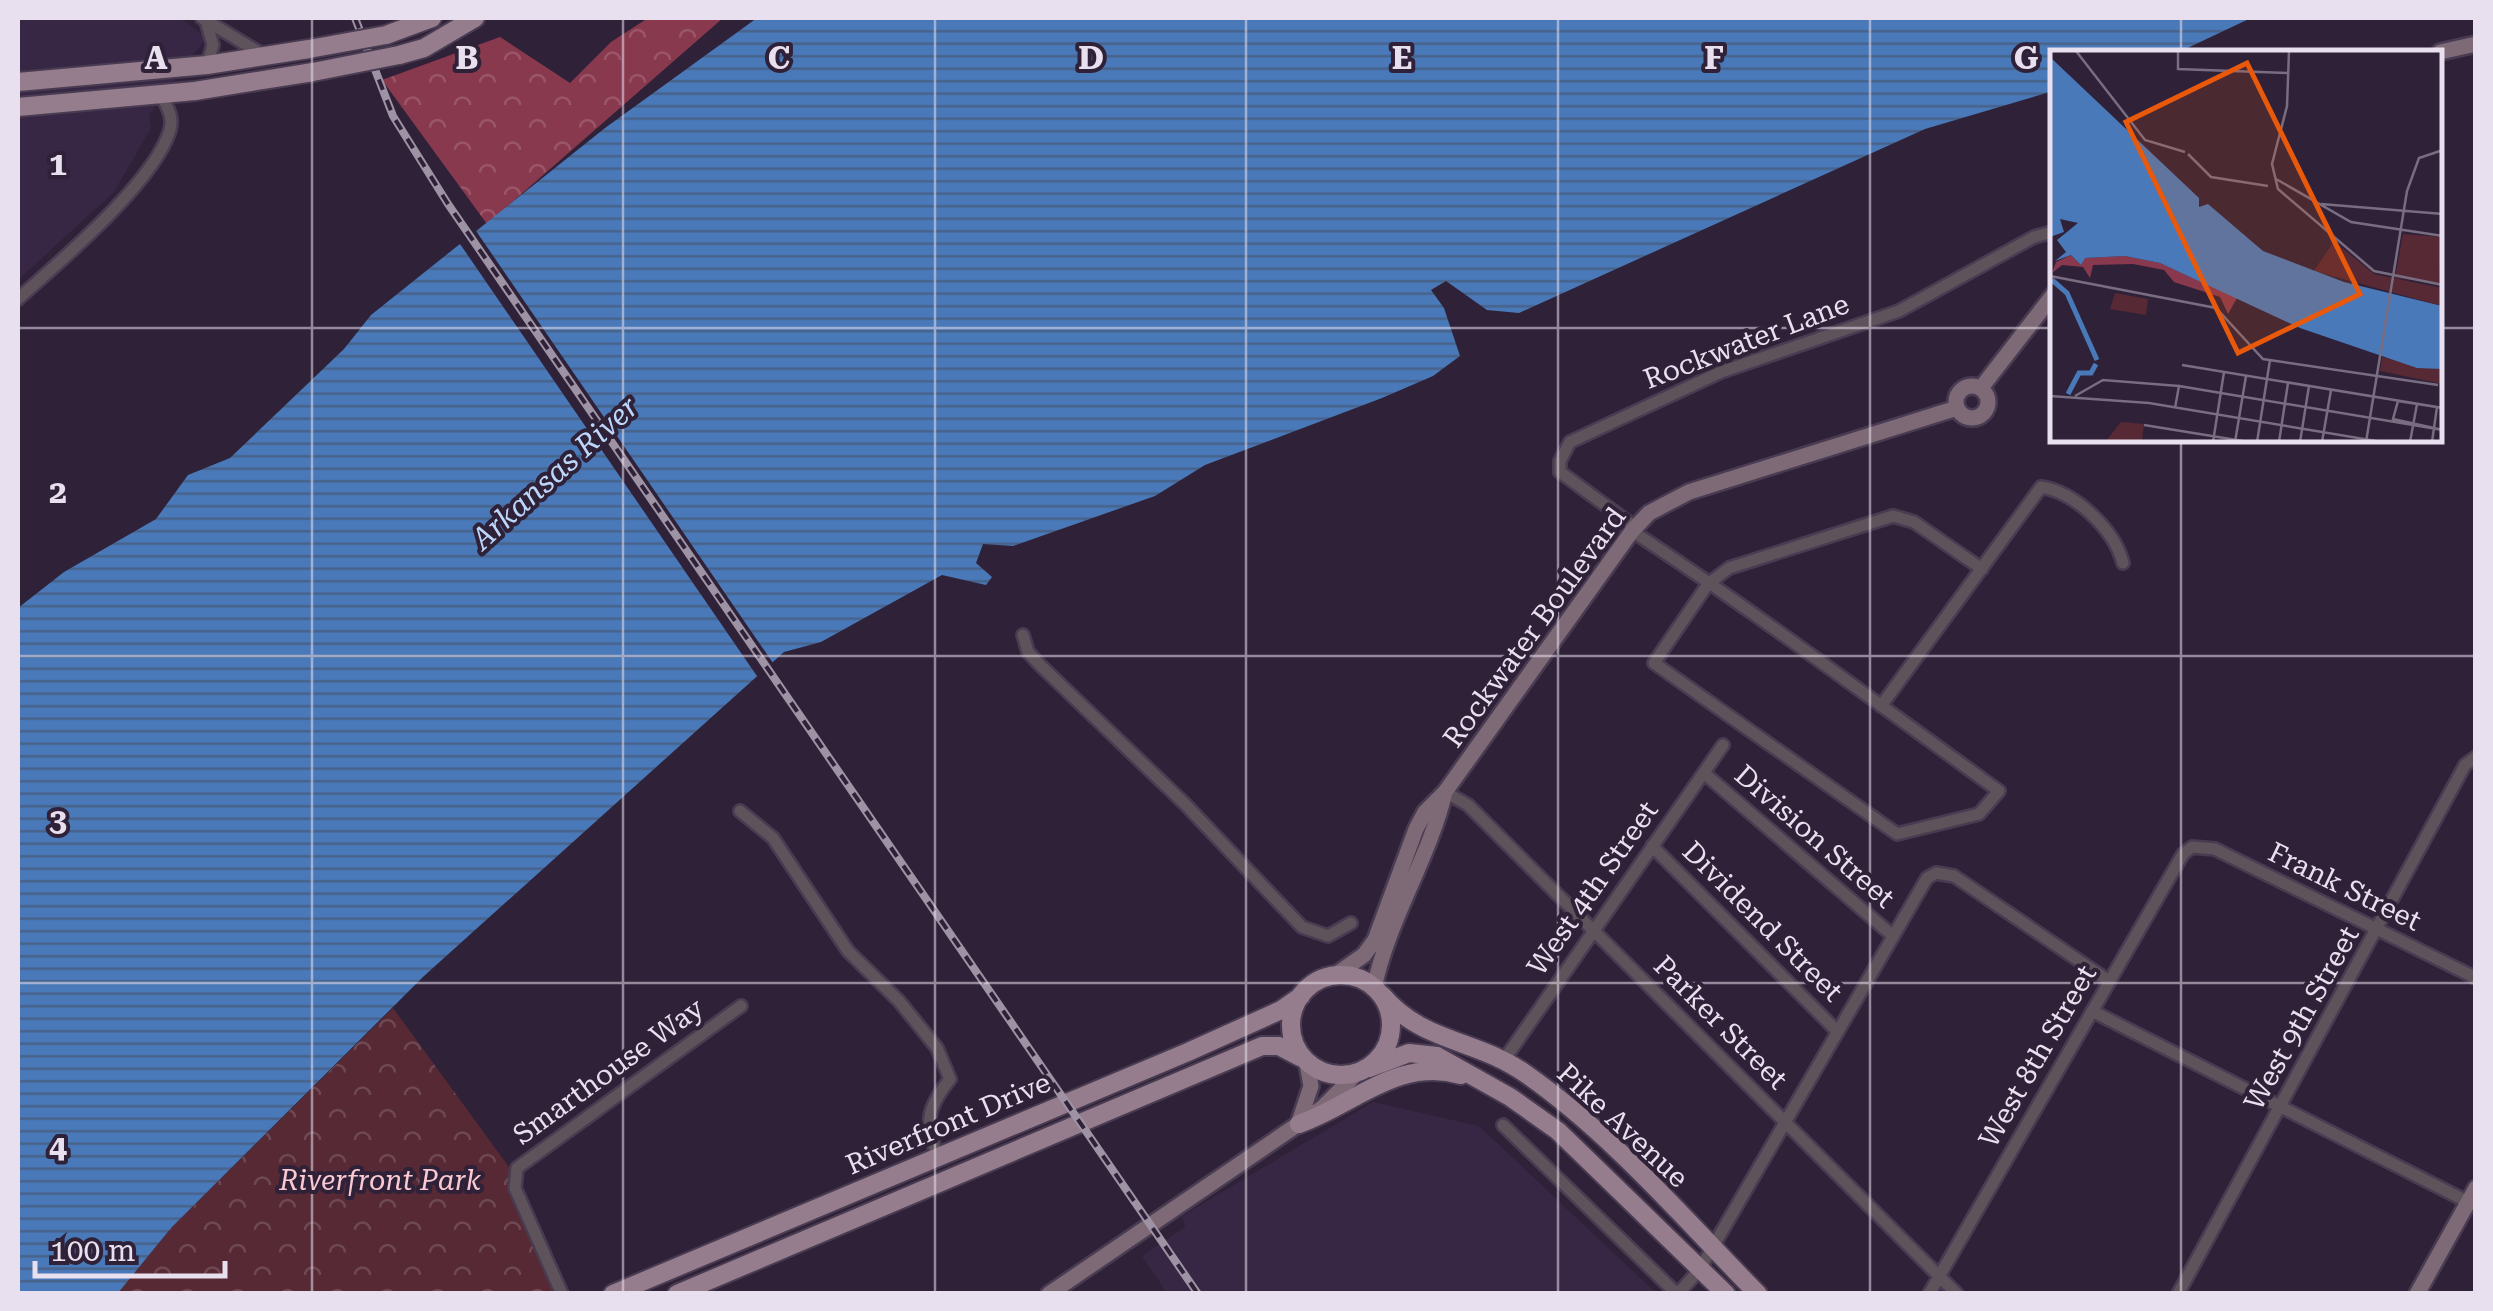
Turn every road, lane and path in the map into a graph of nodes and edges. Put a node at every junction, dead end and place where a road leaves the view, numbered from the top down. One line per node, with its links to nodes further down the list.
1 (432, 18): 6 (main road, bridge)
2 (475, 18): 9 (main road, bridge)
3 (204, 19): 6 (street); 7 (street)
4 (2476, 44): 5 (street)
5 (2443, 51)
6 (264, 56): 7 (main road)
7 (207, 65): 8 (main road)
8 (18, 82)
9 (162, 96): 10 (main road); 13 (street)
10 (18, 107)
11 (2050, 233): 16 (street, Rockwater Lane)
12 (2050, 298): 14 (street, Rockwater Boulevard)
13 (18, 299)
14 (1981, 388): 15 (street, Rockwater Boulevard); 15 (street, Rockwater Boulevard)
15 (1957, 408): 16 (street, Rockwater Boulevard)
16 (1634, 529): 19 (street); 25 (street, Rockwater Boulevard)
17 (2124, 563): 18 (street)
18 (1982, 569): 19 (street); 21 (street)
19 (1708, 584): 21 (street); 21 (street)
20 (1023, 635): 29 (street)
21 (1881, 706)
22 (1722, 746): 24 (street, West 4th Street)
23 (2470, 761): 30 (street, West 9th Street)
24 (1704, 773): 27 (street, West 4th Street); 32 (street, Division Street)
25 (1445, 792): 31 (street, Parker Street); 33 (street, Rockwater Boulevard); 36 (street, Rockwater Boulevard)
26 (740, 811): 49 (street)
27 (1652, 846): 31 (street, West 4th Street); 40 (street, Dividend Street)
28 (2192, 846): 30 (street, Frank Street); 35 (street, West 8th Street)
29 (1351, 923)
30 (2378, 929): 34 (street, Frank Street); 45 (street, West 9th Street)
31 (1594, 930): 42 (street, West 4th Street); 46 (street, Parker Street)
32 (1893, 936): 35 (street); 40 (street)
33 (1334, 976): 36 (main road); 37 (main road)
34 (2476, 978)
35 (2109, 981): 39 (street, West 8th Street)
36 (1378, 991): 42 (main road, Pike Avenue); 43 (main road)
37 (1300, 996): 41 (main road); 49 (main road, Riverfront Drive)
38 (741, 1006): 54 (street, Smarthouse Way)
39 (2092, 1011): 45 (street); 53 (street, West 8th Street)
40 (1838, 1032): 46 (street)
41 (1304, 1060): 43 (main road); 47 (street); 56 (main road)
42 (1504, 1060): 51 (main road, Pike Avenue)
43 (1363, 1070): 44 (main road, Pike Avenue); 47 (street)
44 (1480, 1081): 47 (main road); 52 (main road, Pike Avenue)
45 (2280, 1106): 50 (street); 63 (street, West 9th Street)
46 (1786, 1122): 51 (street); 53 (street, Parker Street)
47 (1298, 1124): 57 (street)
48 (1503, 1125): 58 (street)
49 (938, 1158): 55 (main road, Riverfront Drive)
50 (2473, 1198): 64 (street)
51 (1712, 1248): 52 (street); 60 (main road, Pike Avenue)
52 (1700, 1269): 58 (street); 59 (main road, Pike Avenue)
53 (1940, 1276): 61 (street, West 8th Street); 62 (street, Parker Street)
54 (562, 1294)
55 (614, 1294)
56 (677, 1294)
57 (1049, 1294)
58 (1678, 1294)
59 (1726, 1294)
60 (1758, 1294)
61 (1930, 1294)
62 (1958, 1294)
63 (2178, 1294)
64 (2416, 1294)

